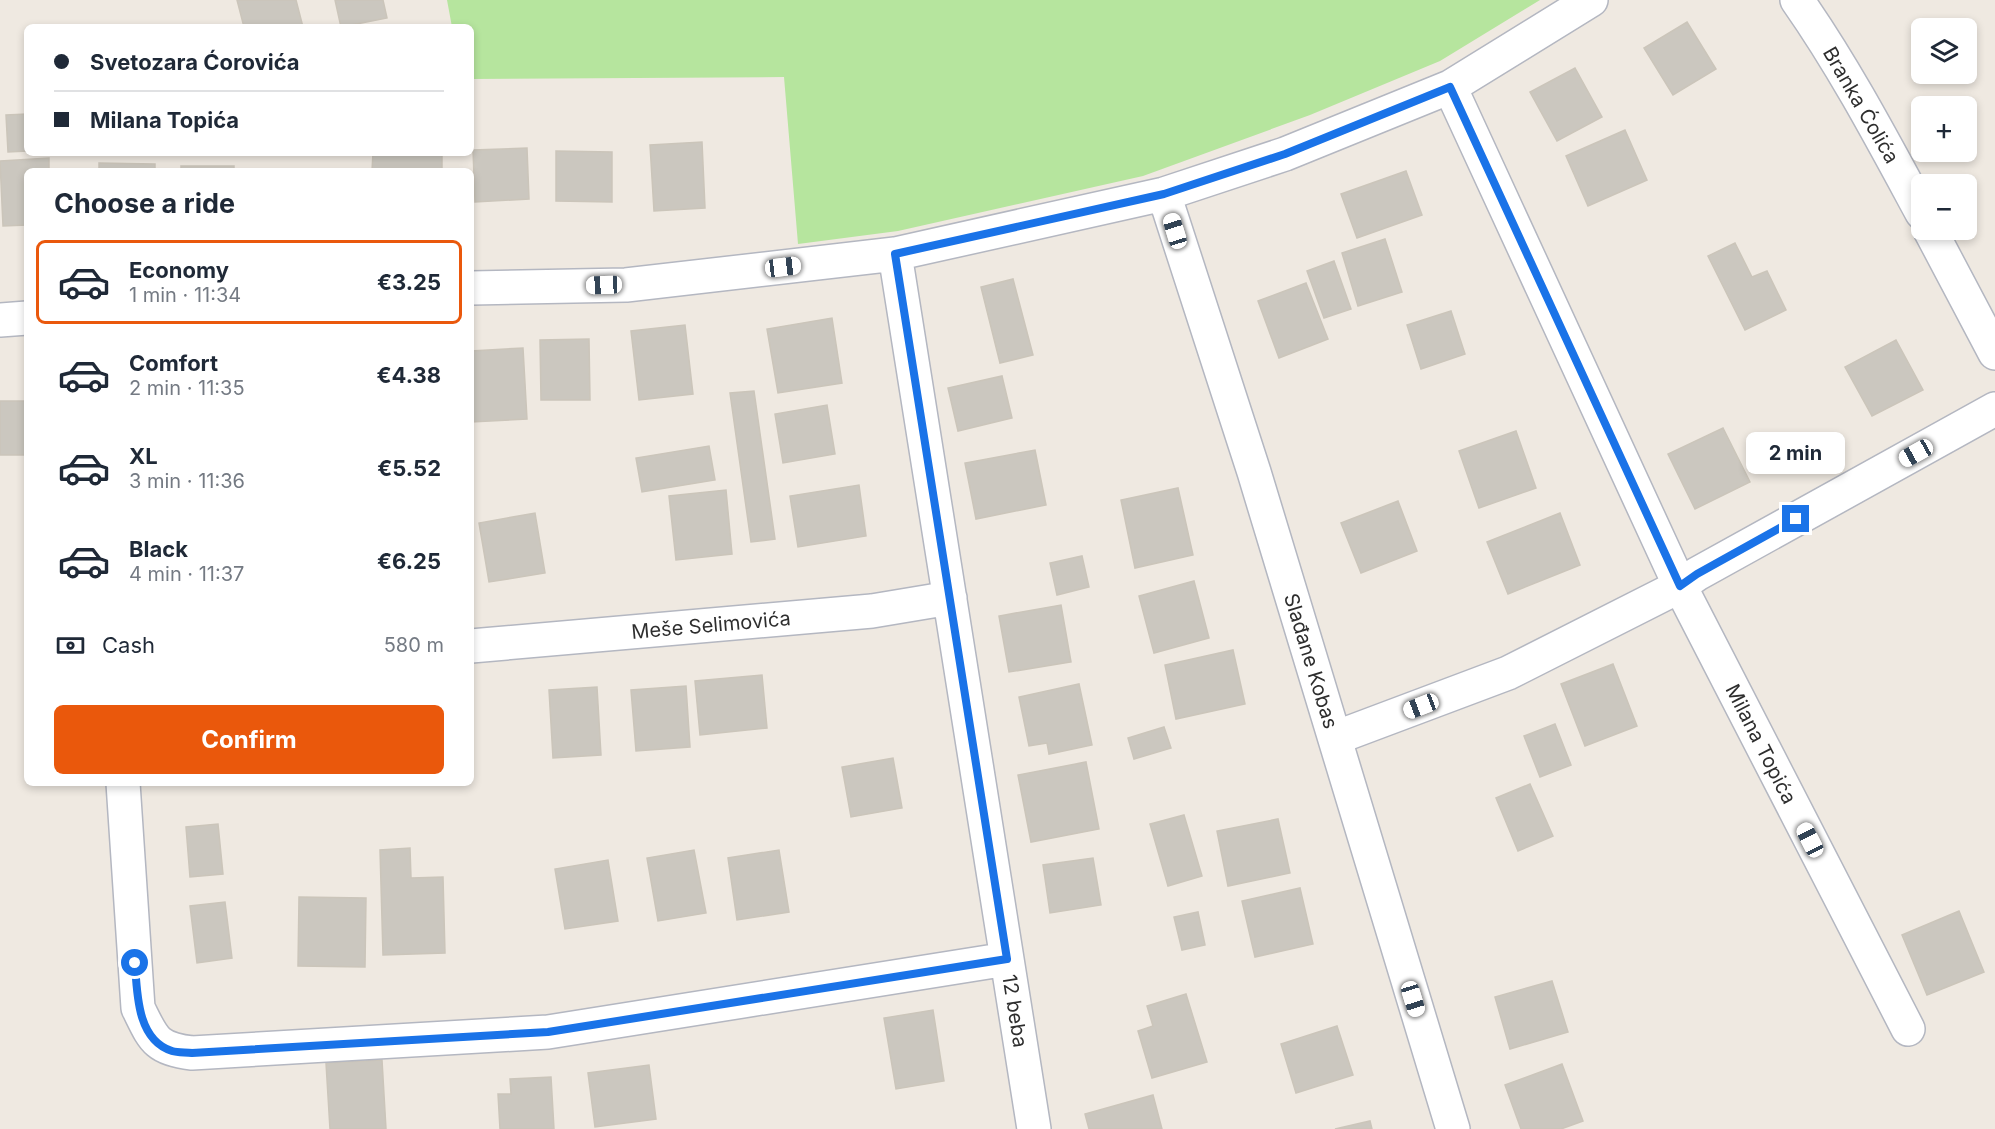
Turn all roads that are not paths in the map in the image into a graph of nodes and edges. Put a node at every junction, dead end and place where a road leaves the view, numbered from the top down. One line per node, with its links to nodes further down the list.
1 (1591, 0): 3 (street)
2 (1797, 0): 4 (street, Branka Ćolića)
3 (1450, 87): 5 (street); 13 (street, Milana Topića)
4 (1911, 192)
5 (1164, 194): 7 (street); 16 (street, Slađane Kobas)
6 (1935, 240): 11 (street)
7 (895, 254): 8 (street); 14 (street, 12 beba)
8 (474, 288)
9 (24, 318): 10 (street)
10 (0, 320)
11 (1995, 353)
12 (1995, 410): 13 (street)
13 (1680, 586): 16 (street); 19 (street, Milana Topića)
14 (950, 598): 15 (street, Meše Selimovića); 18 (street, 12 beba)
15 (474, 646)
16 (1335, 738): 21 (street, Slađane Kobas)
17 (123, 786): 18 (street)
18 (1007, 959): 20 (street, 12 beba)
19 (1908, 1029)
20 (1034, 1129)
21 (1453, 1129)

